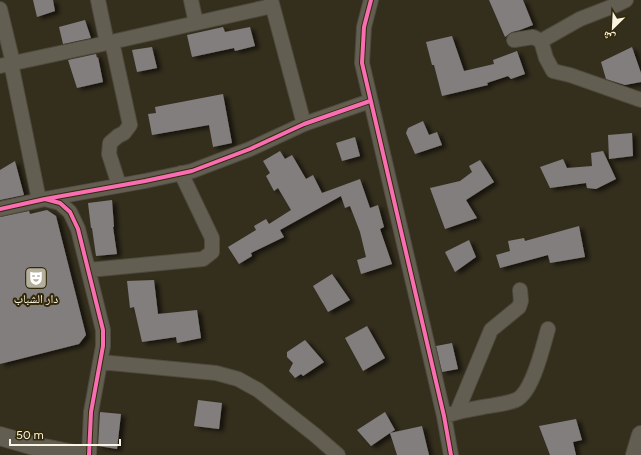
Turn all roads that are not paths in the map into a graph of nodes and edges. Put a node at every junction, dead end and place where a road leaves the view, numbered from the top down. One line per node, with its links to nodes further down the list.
1 (98, 0): 10 (street)
2 (191, 0): 7 (street)
3 (626, 0): 9 (street)
4 (366, 2): 13 (street)
5 (272, 3): 7 (street); 14 (street)
6 (0, 9): 11 (street)
7 (196, 23): 10 (street)
8 (514, 40): 9 (street)
9 (541, 41): 12 (street)
10 (110, 43): 11 (street); 16 (street)
11 (8, 64): 17 (street)
12 (641, 100)
13 (370, 101): 14 (street); 23 (street)
14 (304, 124): 15 (street)
15 (181, 173): 16 (street); 19 (street)
16 (118, 185): 17 (street)
17 (42, 200): 18 (street); 19 (street)
18 (0, 209)
19 (88, 270): 22 (street)
20 (520, 290): 23 (street)
21 (548, 328): 23 (street)
22 (100, 362): 27 (street); 28 (street)
23 (450, 414): 29 (street)
24 (641, 435): 30 (street)
25 (0, 436): 26 (street)
26 (79, 455)
27 (89, 455)
28 (338, 455)
29 (451, 455)
30 (635, 455)

